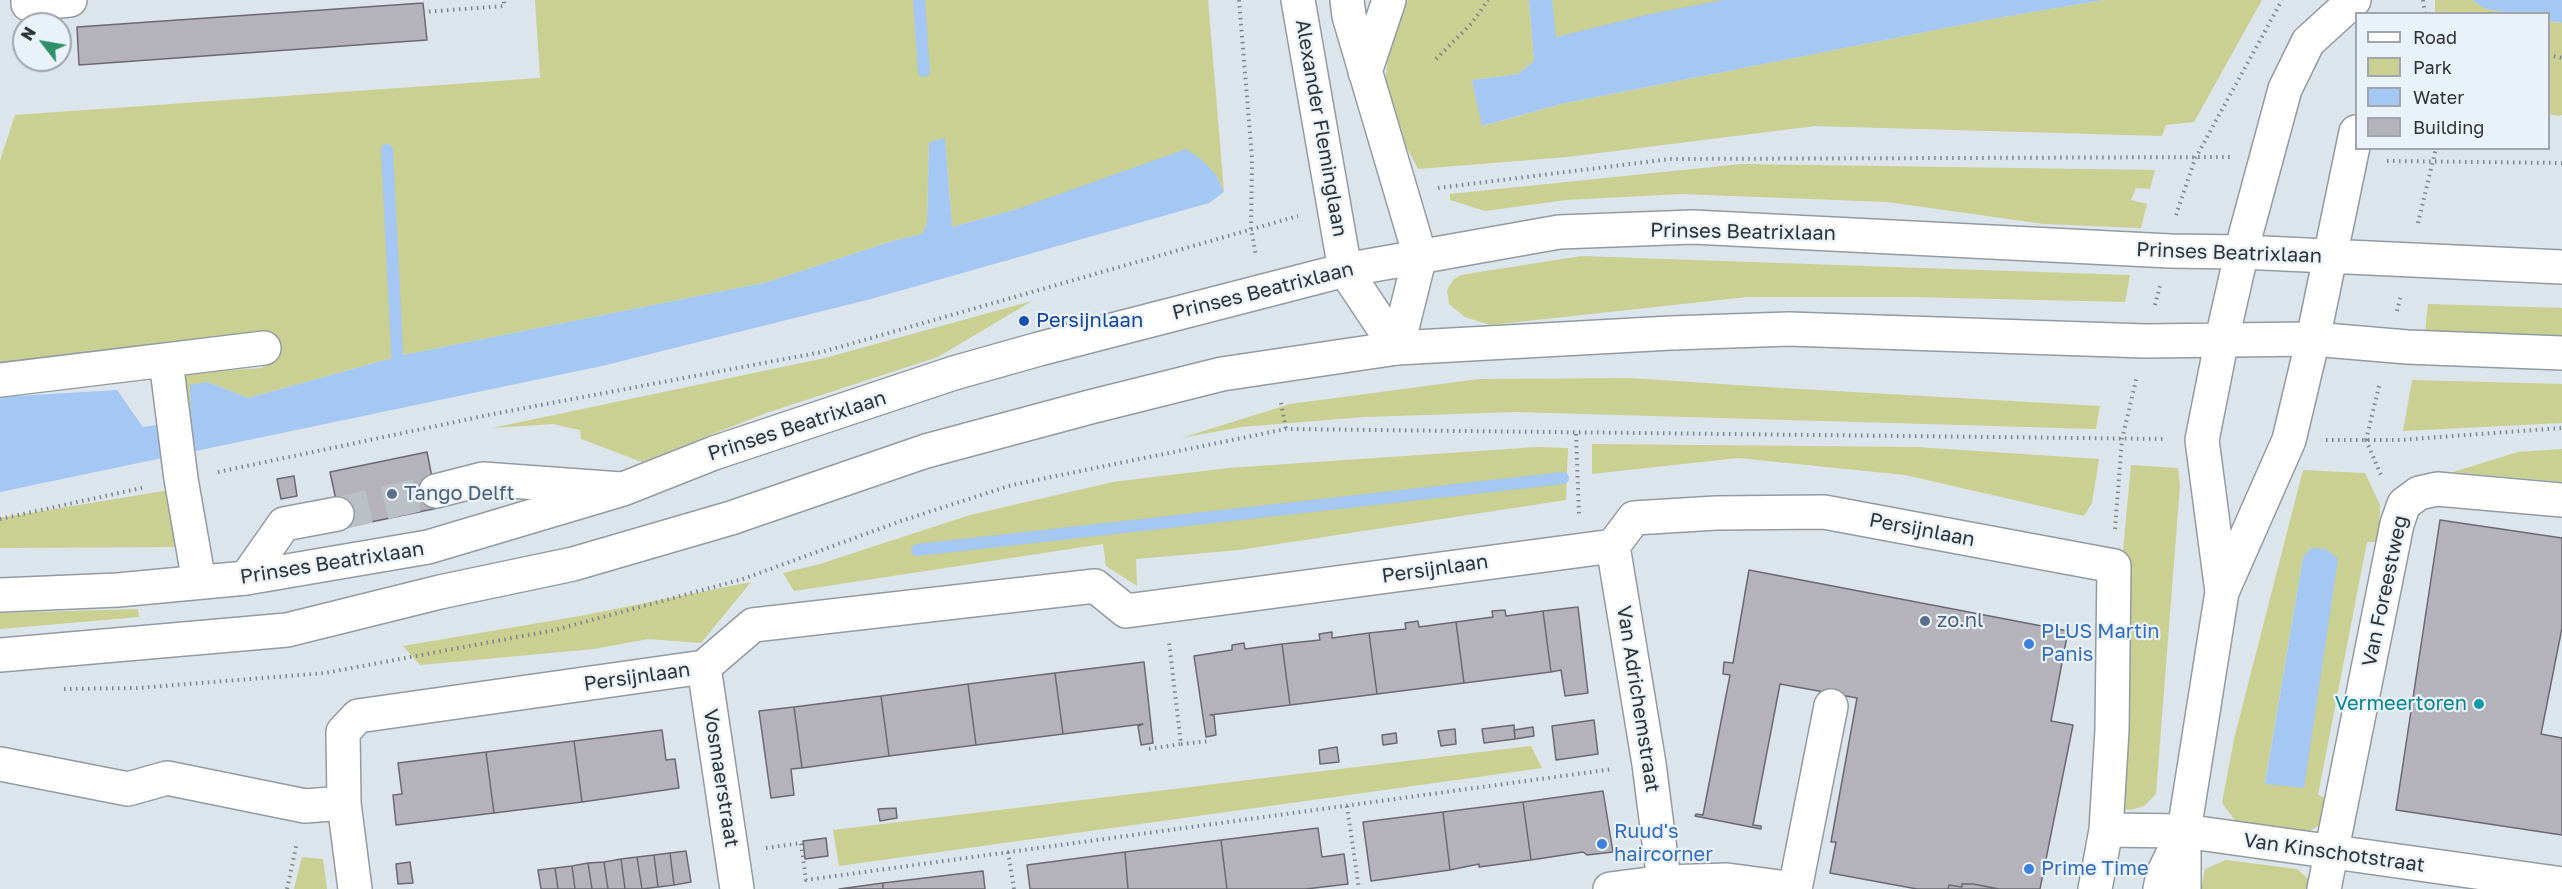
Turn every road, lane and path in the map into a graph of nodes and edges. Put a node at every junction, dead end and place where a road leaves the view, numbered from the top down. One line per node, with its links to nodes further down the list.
1 (28, 0): 2 (main road)
2 (70, 0)
3 (504, 0): 11 (path)
4 (1239, 0): 21 (path)
5 (1298, 0): 20 (main road, Alexander Fleminglaan)
6 (1347, 0): 13 (main road)
7 (1389, 0): 13 (main road)
8 (1488, 0): 12 (path)
9 (2282, 0): 16 (path)
10 (2354, 0): 23 (main road)
11 (423, 12)
12 (1436, 59)
13 (1365, 72): 19 (main road)
14 (2355, 137): 25 (main road)
15 (2436, 150): 17 (path)
16 (2195, 159): 19 (path); 22 (path)
17 (2433, 161): 18 (path); 26 (path)
18 (2562, 163)
19 (1400, 193): 24 (main road)
20 (1335, 207): 21 (path); 28 (main road, Alexander Fleminglaan)
21 (1251, 228): 29 (path); 47 (path)
22 (2170, 251): 23 (main road, Prinses Beatrixlaan); 24 (main road, Prinses Beatrixlaan); 32 (path)
23 (2242, 252): 25 (main road, Prinses Beatrixlaan); 30 (main road)
24 (1420, 256): 28 (main road, Prinses Beatrixlaan); 35 (main road)
25 (2330, 257): 26 (main road, Prinses Beatrixlaan); 31 (main road)
26 (2410, 259): 27 (main road, Prinses Beatrixlaan); 33 (path)
27 (2562, 267)
28 (1345, 270): 29 (main road, Prinses Beatrixlaan); 35 (main road, Alexander Fleminglaan)
29 (1263, 289): 48 (main road, Prinses Beatrixlaan)
30 (2222, 339): 31 (main road); 32 (main road); 44 (main road)
31 (2313, 339): 33 (main road); 45 (main road)
32 (2145, 341): 35 (main road); 43 (path)
33 (2389, 346): 36 (main road); 46 (path)
34 (264, 348): 38 (main road)
35 (1396, 348): 37 (main road)
36 (2562, 353)
37 (1274, 365): 41 (path); 60 (main road)
38 (168, 373): 39 (main road); 47 (main road)
39 (0, 380)
40 (2562, 428): 46 (path)
41 (1286, 429): 42 (path); 62 (path)
42 (1576, 434): 43 (path); 53 (path)
43 (2122, 440): 44 (path); 54 (path)
44 (2202, 440): 57 (main road)
45 (2289, 440): 46 (path); 57 (main road)
46 (2366, 440)
47 (180, 472): 52 (path); 56 (main road)
48 (623, 489): 49 (main road); 55 (main road, Prinses Beatrixlaan)
49 (436, 491)
50 (2562, 500): 76 (main road, Van Foreestweg)
51 (337, 513): 55 (main road)
52 (0, 519)
53 (1597, 547): 54 (main road, Persijnlaan); 59 (main road, Persijnlaan); 68 (main road, Van Adrichemstraat)
54 (2114, 566): 72 (main road)
55 (246, 578): 56 (main road, Prinses Beatrixlaan)
56 (199, 582): 58 (main road, Prinses Beatrixlaan)
57 (2222, 592): 73 (main road)
58 (0, 595)
59 (1165, 606): 61 (main road, Persijnlaan); 65 (path)
60 (0, 655)
61 (704, 668): 69 (main road, Persijnlaan); 75 (main road, Vosmaerstraat)
62 (57, 689)
63 (1831, 706): 85 (main road)
64 (1211, 741): 65 (path)
65 (1181, 744): 66 (path)
66 (1149, 748)
67 (0, 764): 70 (main road)
68 (1649, 764): 71 (path); 78 (main road, Van Adrichemstraat)
69 (344, 803): 70 (main road); 80 (main road, Persijnlaan)
70 (305, 806): 79 (path)
71 (1347, 806): 74 (path); 83 (path)
72 (2106, 830): 73 (main road, Van Kinschotstraat); 86 (main road)
73 (2184, 831): 76 (main road, Van Kinschotstraat); 87 (main road); 88 (main road)
74 (1008, 852): 75 (path); 82 (path)
75 (732, 853): 81 (main road, Vosmaerstraat)
76 (2330, 853): 77 (main road, Van Kinschotstraat); 89 (main road, Van Foreestweg)
77 (2562, 884)
78 (1664, 885): 84 (main road); 85 (main road)
79 (287, 889)
80 (355, 889)
81 (737, 889)
82 (1014, 889)
83 (1359, 889)
84 (1610, 889)
85 (1795, 889)
86 (2095, 889)
87 (2160, 889)
88 (2184, 889)
89 (2324, 889)

